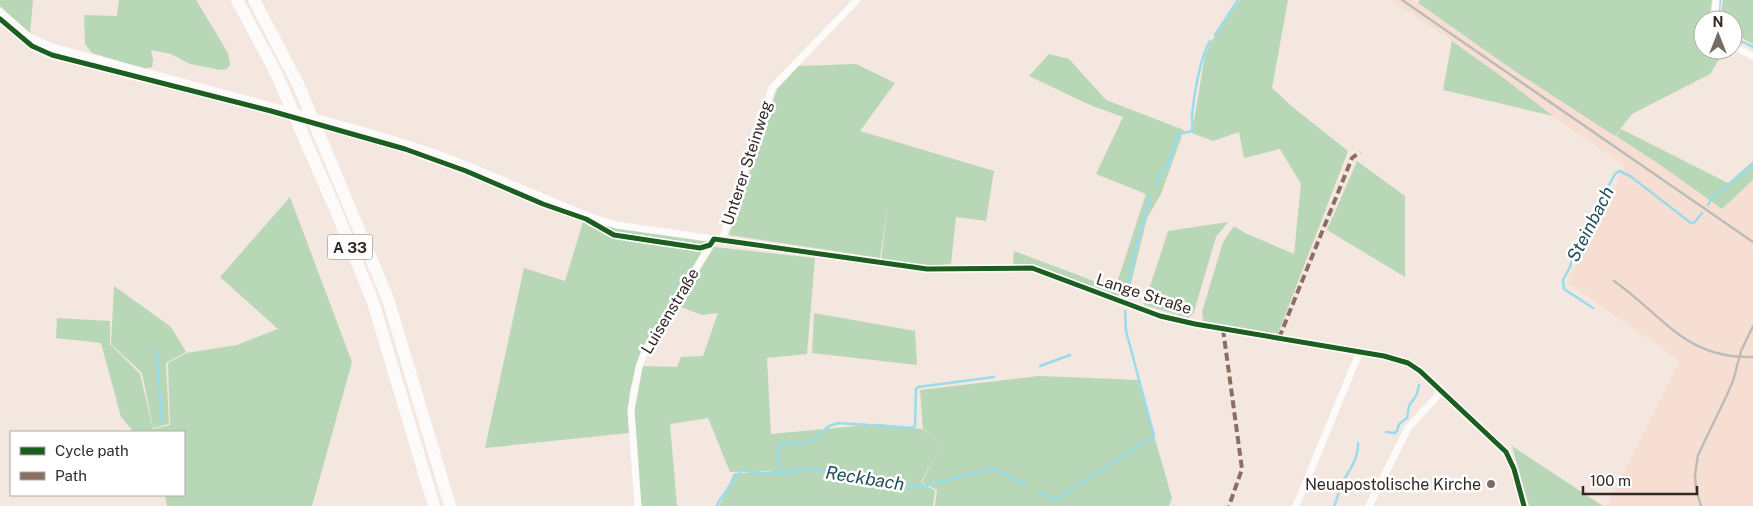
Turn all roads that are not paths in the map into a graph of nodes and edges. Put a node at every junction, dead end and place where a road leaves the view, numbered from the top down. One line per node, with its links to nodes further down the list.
1 (237, 0): 9 (highway, A 33)
2 (254, 0): 10 (highway, A 33)
3 (857, 0): 6 (street, Unterer Steinweg)
4 (0, 12): 5 (street, Lange Straße)
5 (714, 239): 6 (street, Lange Straße); 11 (street, Luisenstraße)
6 (722, 240): 7 (street, Lange Straße)
7 (1360, 352): 8 (street, Lange Straße); 12 (street)
8 (1442, 391): 13 (street); 14 (street, Lange Straße)
9 (434, 506)
10 (450, 506)
11 (638, 506)
12 (1296, 506)
13 (1369, 506)
14 (1524, 506)

